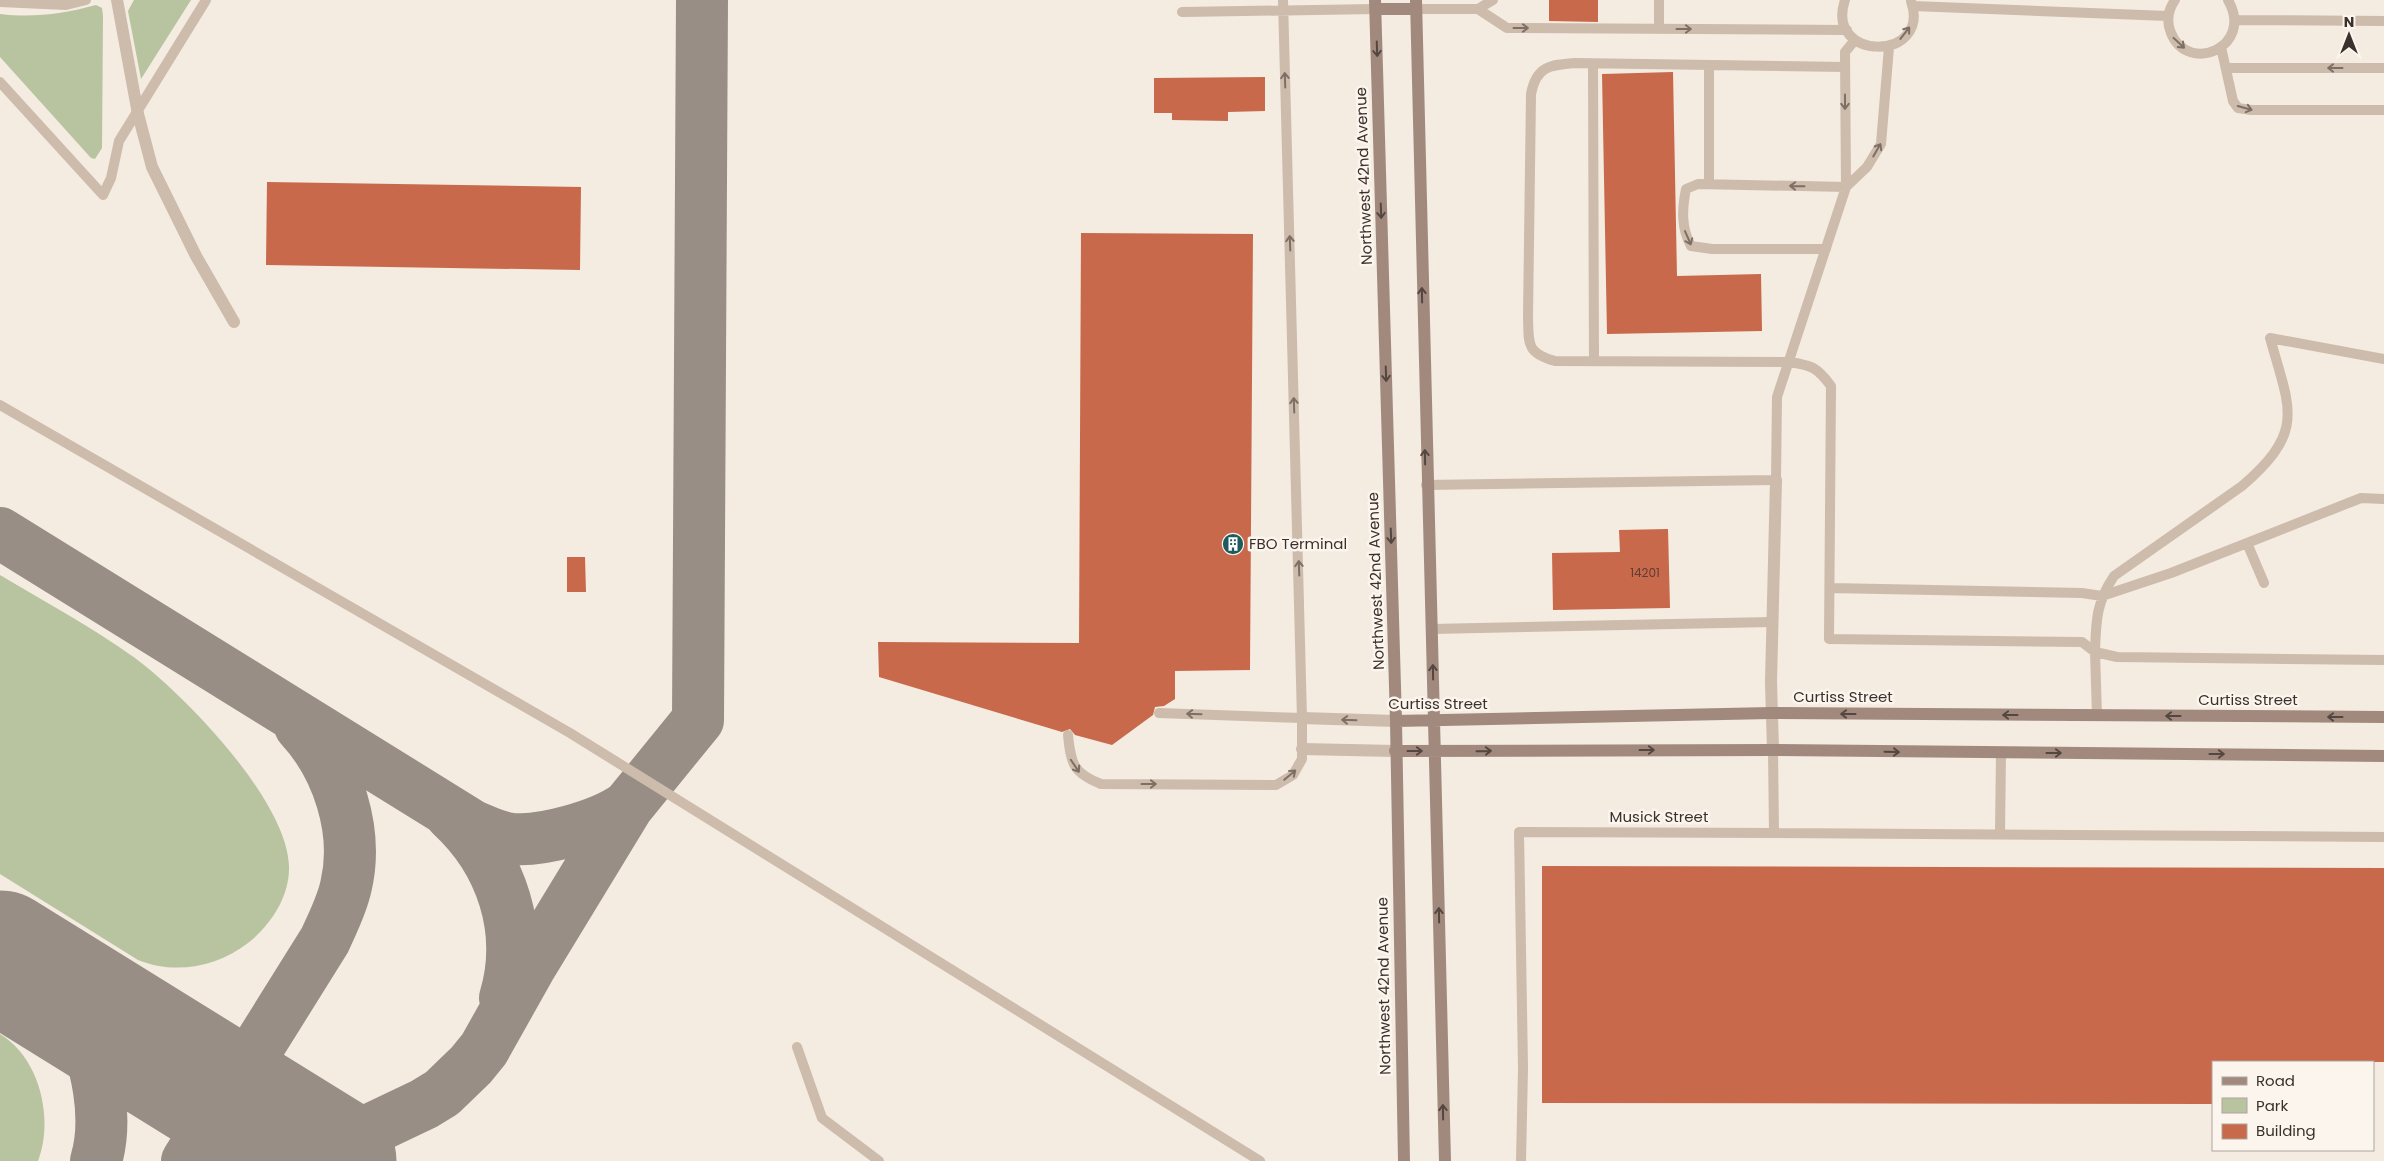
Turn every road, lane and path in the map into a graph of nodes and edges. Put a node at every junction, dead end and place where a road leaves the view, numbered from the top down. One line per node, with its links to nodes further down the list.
1 (86, 0): 9 (lane)
2 (117, 0): 31 (street)
3 (206, 0): 31 (lane)
4 (1494, 0): 14 (lane)
5 (1659, 0): 19 (lane)
6 (1845, 0): 20 (lane)
7 (2175, 0): 16 (lane)
8 (2228, 0): 17 (lane)
9 (0, 2)
10 (1912, 3): 16 (lane); 22 (lane, one-way to 10)
11 (1283, 5): 12 (lane); 15 (lane); 55 (lane, one-way to 11)
12 (1376, 5): 13 (street); 56 (street, Northwest 42nd Avenue, one-way to 56)
13 (1416, 5): 14 (lane); 41 (street, one-way to 13)
14 (1478, 9): 19 (lane, one-way to 19)
15 (1182, 12)
16 (2168, 16): 23 (lane, one-way to 23)
17 (2235, 20): 18 (lane); 23 (lane)
18 (2384, 21)
19 (1659, 29): 20 (lane, one-way to 20)
20 (1847, 30): 21 (lane)
21 (1855, 40): 22 (lane); 26 (lane)
22 (1889, 47): 33 (lane, one-way to 22)
23 (2221, 47): 27 (lane)
24 (1593, 64): 25 (lane); 37 (lane); 37 (lane)
25 (1709, 66): 26 (lane); 32 (lane)
26 (1845, 67): 33 (lane, one-way to 33)
27 (2226, 68): 28 (lane, one-way to 27); 30 (lane, one-way to 30)
28 (2384, 68)
29 (0, 82): 31 (lane)
30 (2384, 110)
31 (138, 114): 35 (street)
32 (1709, 184): 33 (lane, one-way to 32); 34 (lane, one-way to 34)
33 (1846, 187): 34 (lane)
34 (1826, 249): 38 (lane)
35 (234, 322)
36 (2384, 359): 46 (lane)
37 (1594, 361): 38 (lane)
38 (1789, 362): 40 (lane); 45 (lane)
39 (0, 405): 70 (lane)
40 (1776, 480): 41 (lane); 47 (street)
41 (1426, 485): 48 (street)
42 (2384, 499): 43 (lane)
43 (2247, 543): 44 (lane); 46 (lane)
44 (2264, 583)
45 (1830, 588): 46 (lane); 49 (lane)
46 (2102, 596): 49 (lane)
47 (1772, 622): 48 (lane); 52 (street)
48 (1432, 629): 57 (street, one-way to 48)
49 (2095, 652): 50 (lane); 53 (lane)
50 (2384, 660)
51 (1159, 713): 55 (lane, one-way to 51)
52 (1771, 713): 53 (street, Curtiss Street, one-way to 52); 57 (street, Curtiss Street); 60 (street)
53 (2097, 715): 54 (street, Curtiss Street, one-way to 53)
54 (2384, 717)
55 (1302, 718): 56 (street, Curtiss Street, one-way to 55); 59 (lane)
56 (1396, 721): 57 (street, Curtiss Street); 61 (street, Northwest 42nd Avenue)
57 (1435, 721): 62 (street)
58 (1068, 736): 59 (lane, one-way to 59)
59 (1302, 749): 61 (street)
60 (1773, 750): 62 (street, one-way to 60); 63 (street, one-way to 63); 65 (lane)
61 (1395, 751): 62 (street, one-way to 62); 71 (street, Northwest 42nd Avenue)
62 (1436, 751): 72 (street, one-way to 62)
63 (2001, 753): 64 (street, one-way to 64); 66 (lane)
64 (2384, 756)
65 (1774, 833): 66 (lane); 73 (lane, Musick Street)
66 (2000, 834): 67 (lane)
67 (2384, 838)
68 (797, 1047): 69 (lane)
69 (879, 1161)
70 (1260, 1161)
71 (1404, 1161)
72 (1445, 1161)
73 (1522, 1161)

